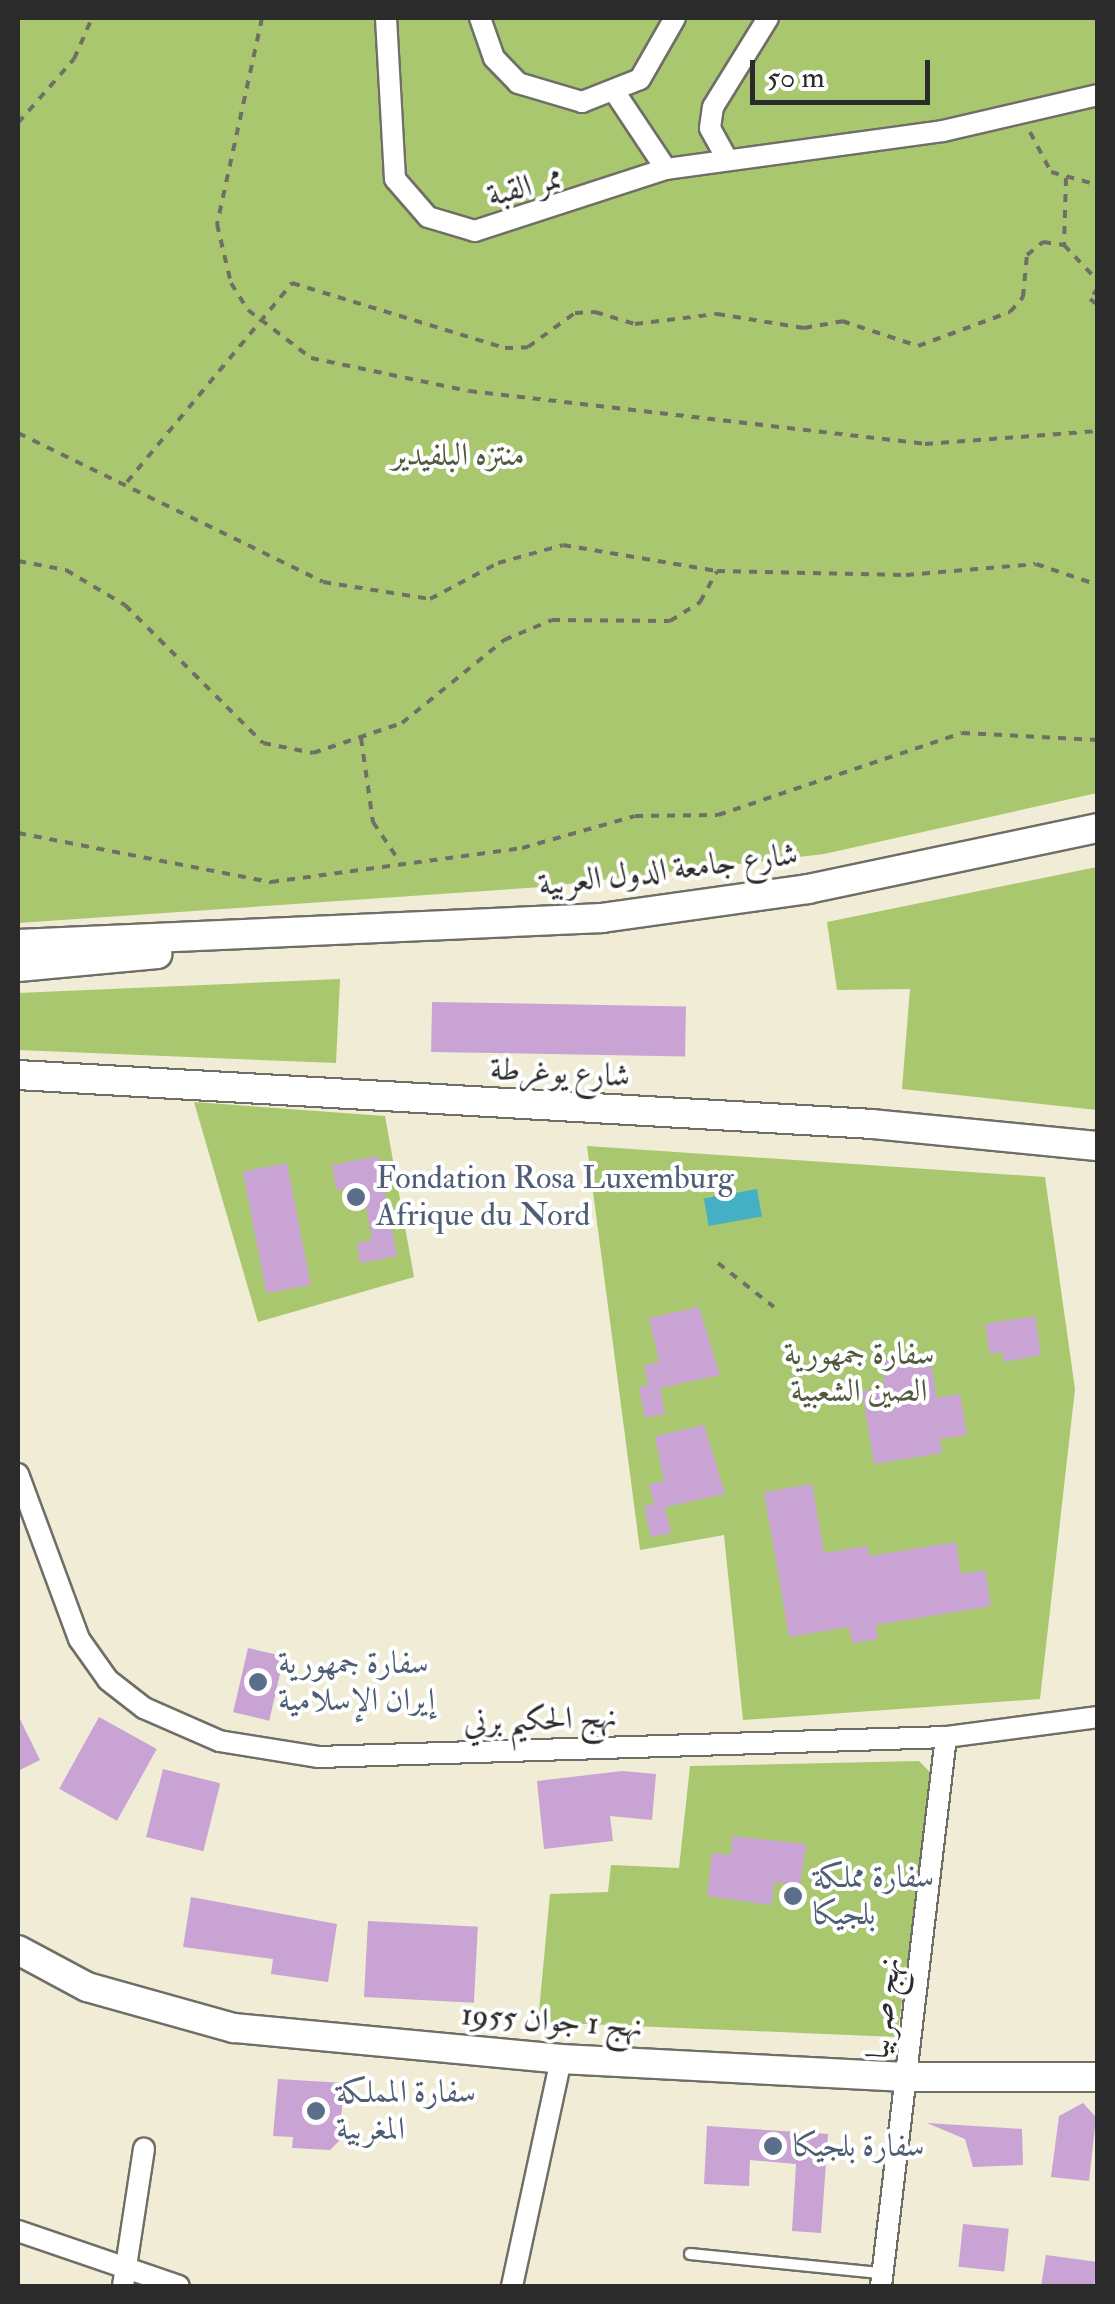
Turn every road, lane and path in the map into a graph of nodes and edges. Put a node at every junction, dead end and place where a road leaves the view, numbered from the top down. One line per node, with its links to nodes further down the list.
1 (92, 18): 10 (path)
2 (262, 18): 19 (path)
3 (386, 18): 12 (street, ممر القبة)
4 (480, 18): 7 (street)
5 (674, 18): 7 (street)
6 (768, 18): 11 (street)
7 (616, 94): 12 (street)
8 (1098, 95): 9 (street, ممر القبة)
9 (1027, 114): 11 (street, ممر القبة); 13 (path)
10 (18, 123)
11 (727, 159): 12 (street, ممر القبة)
12 (666, 169)
13 (1066, 178): 14 (path); 15 (path)
14 (1098, 185)
15 (1064, 245): 16 (path); 19 (path)
16 (1098, 281)
17 (1098, 288): 18 (path)
18 (1098, 306)
19 (260, 324): 20 (path); 22 (path)
20 (1098, 431)
21 (18, 432): 22 (path)
22 (127, 482): 24 (path)
23 (18, 561): 26 (path)
24 (718, 571): 25 (path); 26 (path)
25 (1098, 585)
26 (361, 738): 30 (path)
27 (1098, 740): 30 (path)
28 (1098, 828): 31 (street, شارع جامعة الدول العربية)
29 (18, 832): 30 (path)
30 (400, 862)
31 (242, 941): 32 (street, شارع جامعة الدول العربية); 33 (street, شارع جامعة الدول العربية)
32 (18, 944)
33 (18, 967)
34 (18, 1076): 35 (street, شارع يوغرطة)
35 (1098, 1146)
36 (718, 1263): 37 (path)
37 (774, 1307)
38 (18, 1474): 40 (street, نهج الحكيم برني)
39 (1098, 1718): 40 (street, نهج الحكيم برني)
40 (946, 1737): 44 (street, نهج صربيا)
41 (18, 1950): 42 (street, نهج 1 جوان 1955)
42 (562, 2059): 44 (street, نهج 1 جوان 1955); 51 (street)
43 (1098, 2077): 44 (street, نهج 1 جوان 1955)
44 (906, 2078): 49 (street, نهج صربيا)
45 (144, 2149): 48 (street)
46 (18, 2231): 48 (street)
47 (690, 2254): 49 (lane)
48 (126, 2277): 50 (street)
49 (882, 2280)
50 (179, 2286)
51 (512, 2286)

